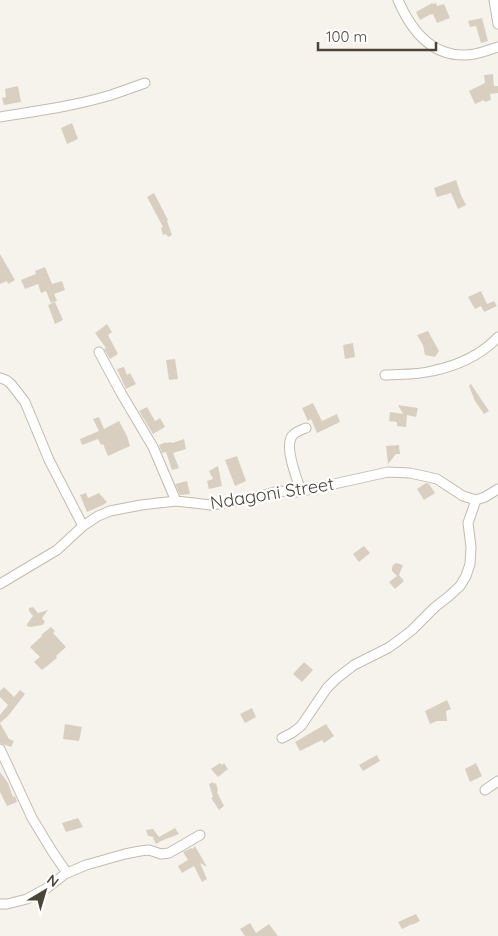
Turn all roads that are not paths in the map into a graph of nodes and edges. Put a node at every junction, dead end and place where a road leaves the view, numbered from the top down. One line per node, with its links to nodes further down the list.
1 (398, 0): 4 (street)
2 (494, 0): 3 (street)
3 (498, 24)
4 (498, 47)
5 (145, 83): 6 (street)
6 (0, 117)
7 (498, 337): 9 (street)
8 (98, 352): 15 (street)
9 (385, 375)
10 (0, 378): 16 (street)
11 (306, 428): 13 (street)
12 (498, 489): 14 (street)
13 (301, 491): 14 (street, Ndagoni Street); 15 (street, Ndagoni Street)
14 (476, 500): 18 (street)
15 (176, 501): 16 (street, Ndagoni Street)
16 (83, 526): 17 (street, Ndagoni Street)
17 (0, 584)
18 (282, 738)
19 (0, 749): 23 (street)
20 (498, 781): 21 (street)
21 (485, 790)
22 (200, 835): 23 (street)
23 (65, 874): 24 (street)
24 (0, 904)

